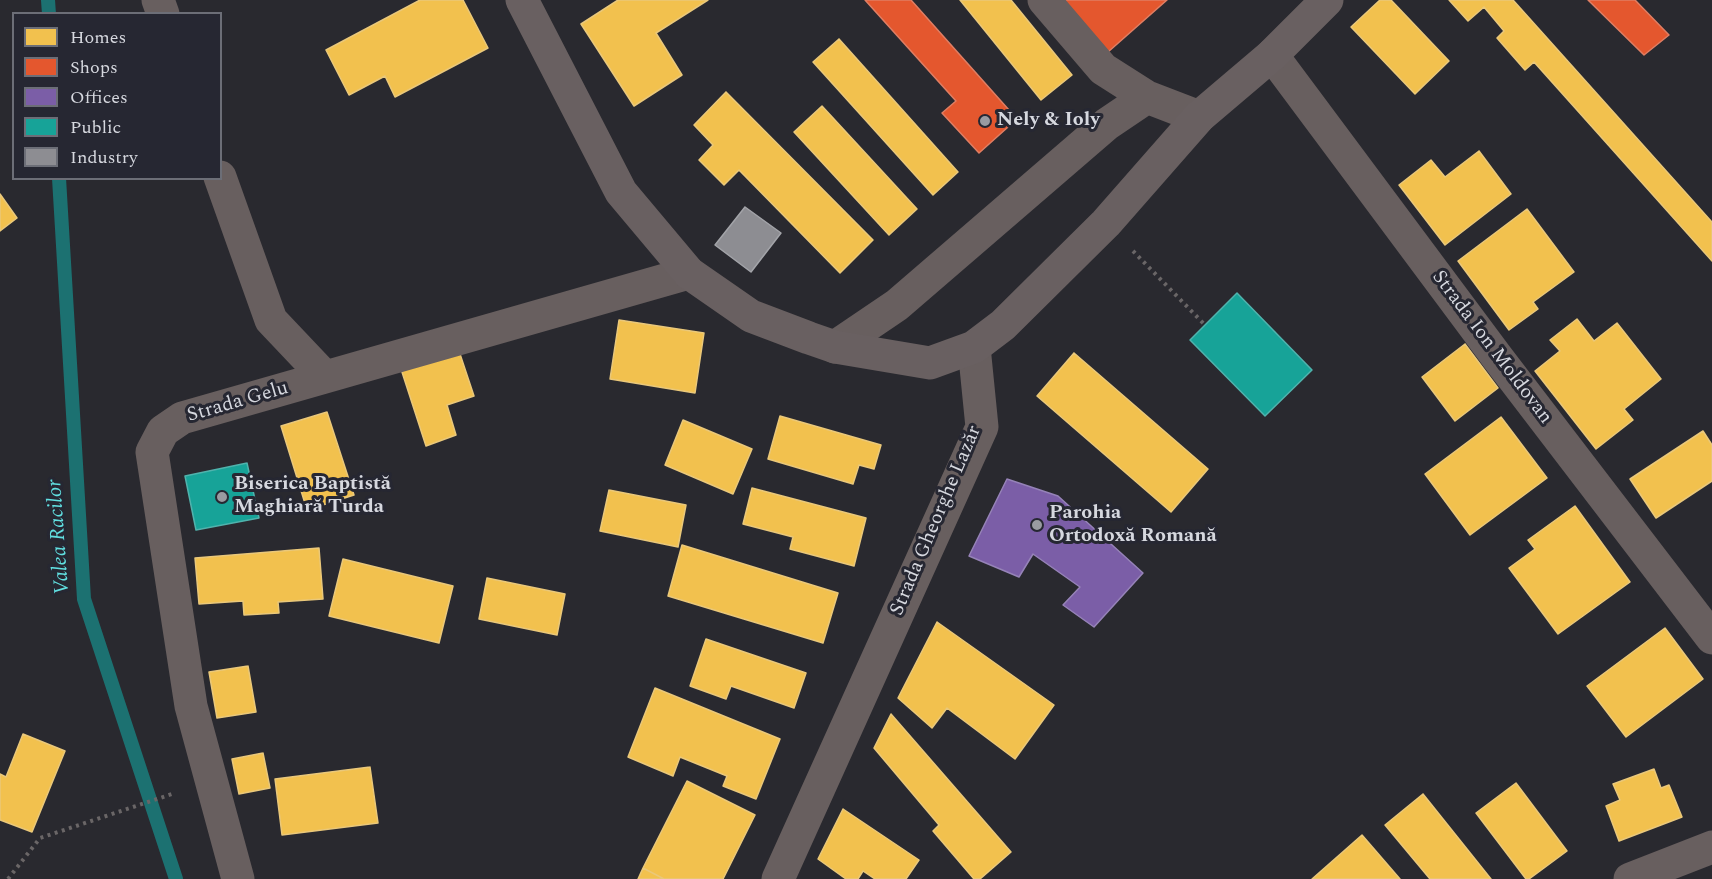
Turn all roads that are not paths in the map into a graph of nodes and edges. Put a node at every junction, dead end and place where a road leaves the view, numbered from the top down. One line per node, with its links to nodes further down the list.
1 (522, 0): 8 (main road)
2 (1044, 0): 5 (street)
3 (1328, 0): 4 (main road)
4 (1272, 55): 6 (main road); 12 (street, Strada Ion Moldovan)
5 (1147, 97): 6 (street); 9 (street)
6 (1198, 117): 10 (main road)
7 (221, 180): 11 (street)
8 (689, 273): 9 (main road); 11 (street, Strada Gelu)
9 (835, 347): 10 (main road)
10 (974, 347): 15 (street, Strada Gheorghe Lazăr)
11 (325, 377): 14 (street, Strada Gelu)
12 (1712, 638)
13 (1712, 847): 16 (street)
14 (238, 879)
15 (778, 879)
16 (1630, 879)

